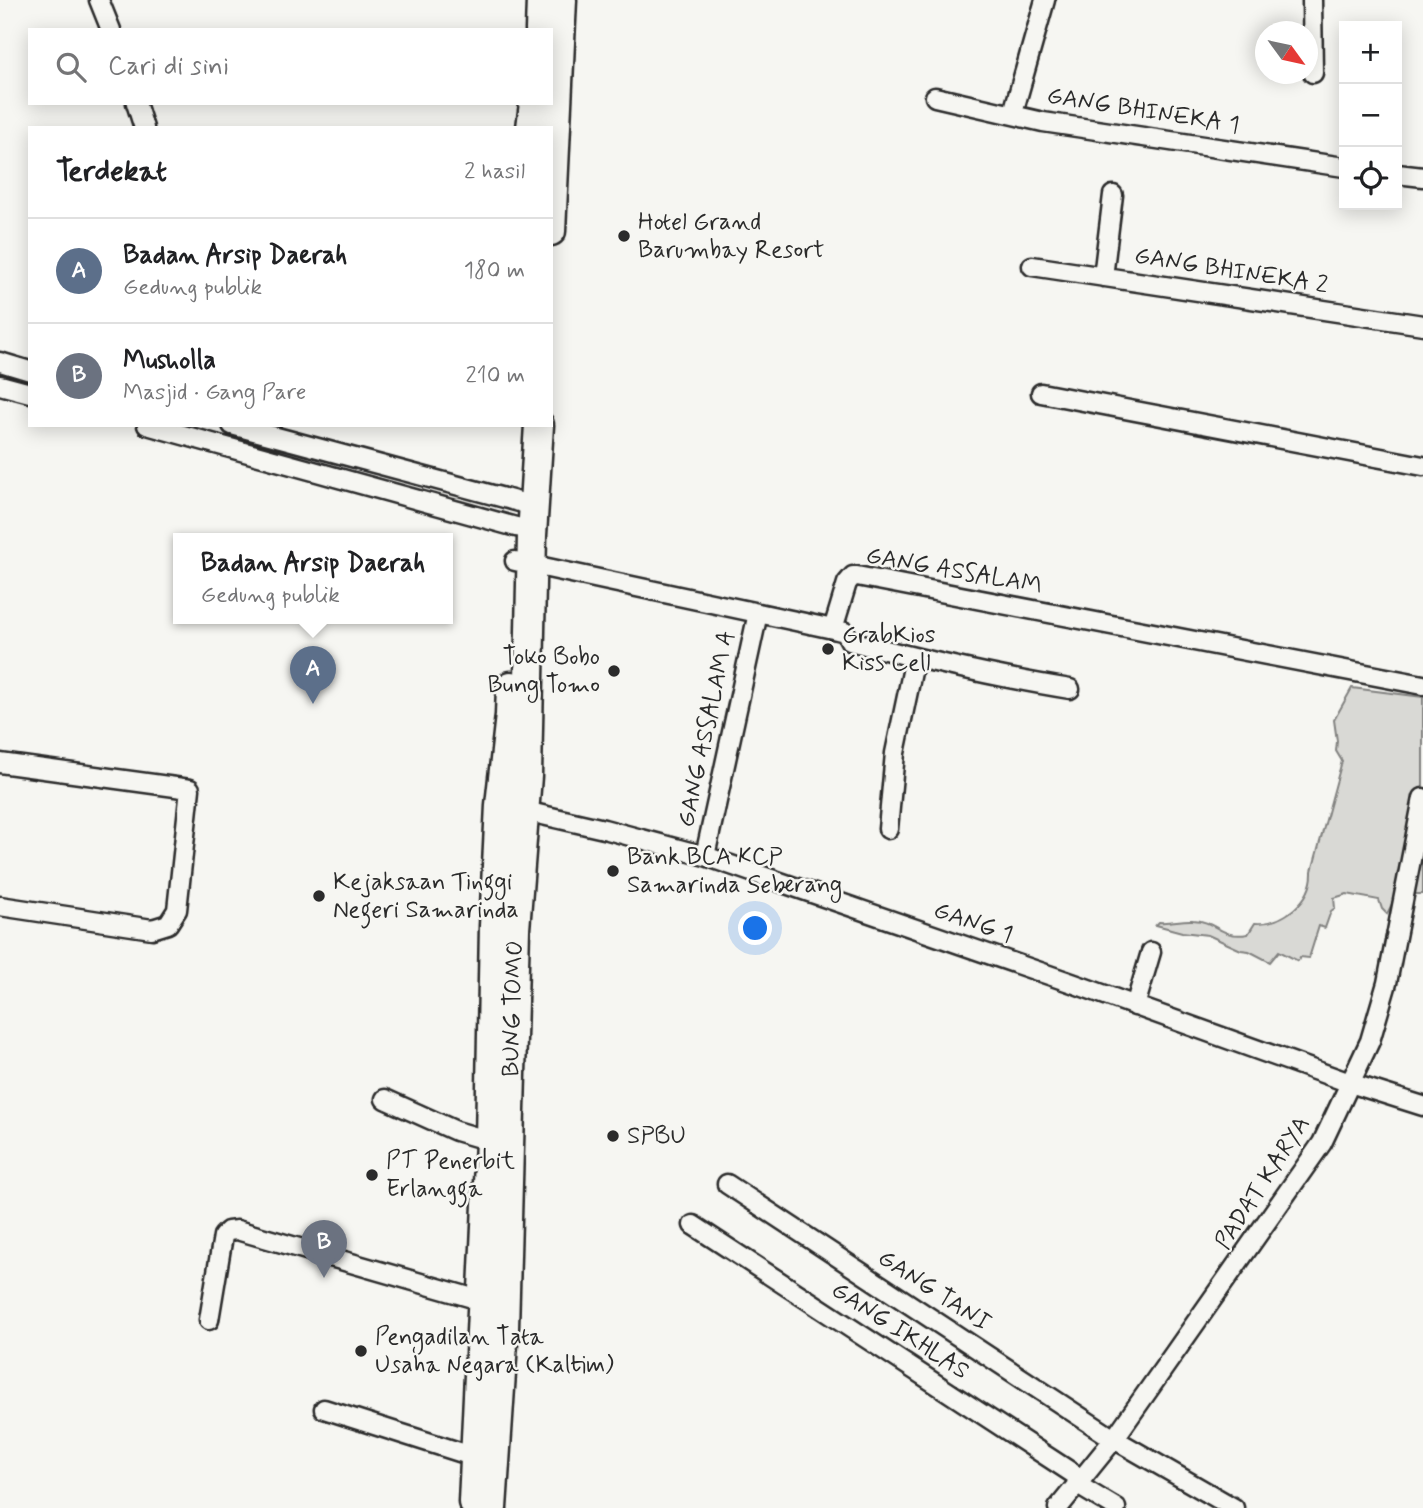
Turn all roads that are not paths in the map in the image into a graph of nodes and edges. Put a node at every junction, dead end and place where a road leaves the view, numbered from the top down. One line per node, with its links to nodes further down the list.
1 (99, 0): 7 (street)
2 (541, 0): 8 (main road)
3 (562, 0): 15 (main road)
4 (1045, 0): 12 (street)
5 (1312, 0): 6 (street)
6 (1312, 21)
7 (110, 28)
8 (540, 28)
9 (935, 97): 12 (street, GANG BHINEKA 1)
10 (137, 105): 13 (street)
11 (534, 105): 14 (main road)
12 (1013, 113): 16 (street, GANG BHINEKA 1)
13 (143, 126)
14 (531, 126)
15 (554, 141): 17 (main road)
16 (1339, 166)
17 (553, 171)
18 (1402, 175): 19 (street)
19 (1423, 177)
20 (1113, 195): 22 (street)
21 (1032, 266): 22 (street, GANG BHINEKA 2)
22 (1103, 277): 23 (street, GANG BHINEKA 2)
23 (1423, 325)
24 (0, 362): 25 (street)
25 (28, 370)
26 (0, 385): 27 (street)
27 (28, 392)
28 (1041, 393): 33 (street)
29 (155, 427): 34 (street)
30 (238, 427): 34 (street)
31 (520, 427): 34 (main road, BUNG TOMO)
32 (539, 427): 34 (main road, BUNG TOMO)
33 (1423, 466)
34 (525, 516): 35 (main road, BUNG TOMO)
35 (523, 563): 36 (street); 43 (main road, BUNG TOMO)
36 (758, 613): 37 (street); 45 (street, GANG ASSALAM A)
37 (833, 629): 38 (street); 39 (street, GANG ASSALAM)
38 (915, 658): 40 (street); 44 (street)
39 (1423, 684)
40 (1070, 689)
41 (0, 763): 47 (street)
42 (1423, 798): 46 (street, PADAT KARYA)
43 (511, 808): 45 (street, GANG 1); 53 (main road, BUNG TOMO); 56 (main road, BUNG TOMO)
44 (888, 830)
45 (705, 856): 49 (street, GANG 1)
46 (1416, 878): 50 (street, PADAT KARYA)
47 (0, 906)
48 (1151, 952): 49 (street)
49 (1135, 1006): 50 (street, GANG 1)
50 (1350, 1083): 52 (street, GANG 1); 60 (street, PADAT KARYA)
51 (384, 1099): 53 (street)
52 (1423, 1106)
53 (490, 1141): 56 (main road, BUNG TOMO)
54 (727, 1184): 60 (street, GANG TANI)
55 (693, 1224): 62 (street, GANG IKHLAS)
56 (496, 1234): 57 (main road, BUNG TOMO); 64 (main road, BUNG TOMO)
57 (483, 1301): 58 (street); 61 (main road, BUNG TOMO)
58 (209, 1320)
59 (324, 1409): 61 (street)
60 (1114, 1439): 62 (street, PADAT KARYA); 67 (street, GANG TANI)
61 (475, 1457): 63 (main road, BUNG TOMO)
62 (1078, 1481): 65 (street, PADAT KARYA); 66 (street, GANG IKHLAS)
63 (473, 1508)
64 (492, 1508)
65 (1058, 1508)
66 (1116, 1508)
67 (1234, 1508)

